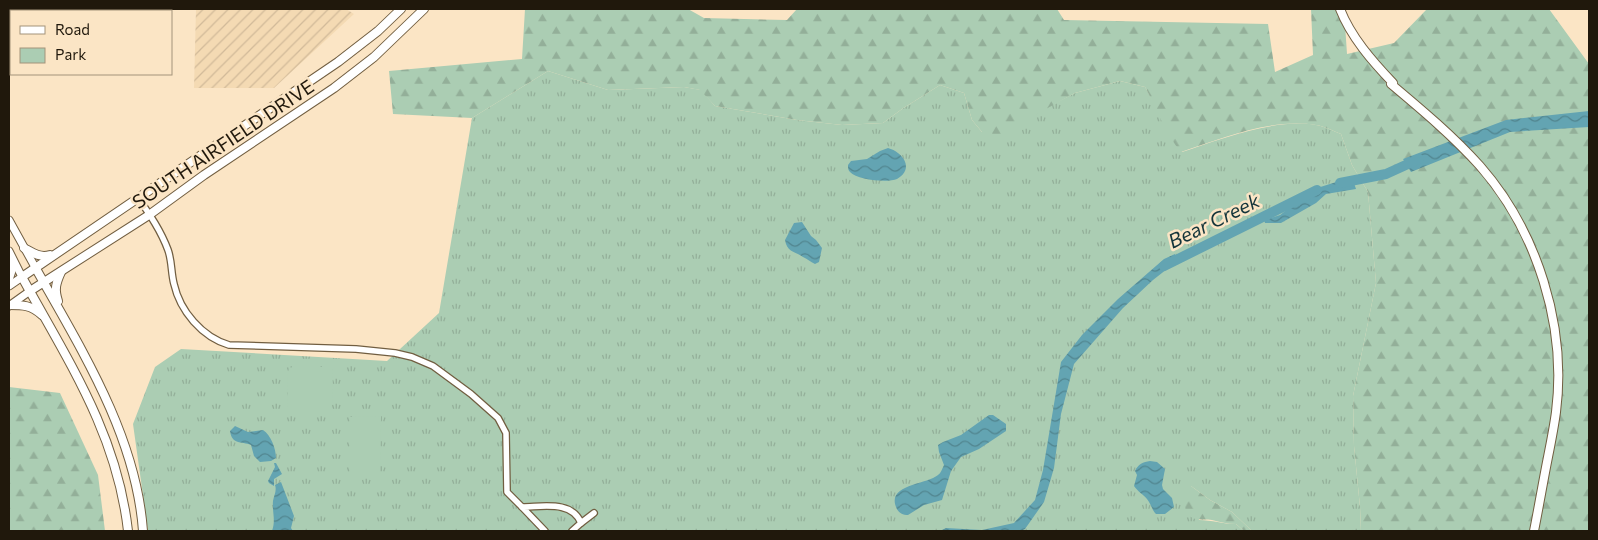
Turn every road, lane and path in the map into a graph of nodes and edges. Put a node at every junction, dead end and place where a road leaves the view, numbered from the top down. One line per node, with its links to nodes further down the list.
1 (401, 9): 4 (main road, SOUTH AIRFIELD DRIVE)
2 (424, 9): 5 (main road, SOUTH AIRFIELD DRIVE)
3 (1340, 9): 29 (main road)
4 (345, 57): 5 (main road); 6 (main road, SOUTH AIRFIELD DRIVE)
5 (355, 71): 7 (main road, SOUTH AIRFIELD DRIVE)
6 (139, 199): 7 (street); 11 (main road, SOUTH AIRFIELD DRIVE)
7 (150, 215): 13 (main road, SOUTH AIRFIELD DRIVE); 22 (street)
8 (9, 220): 9 (street)
9 (24, 248): 11 (main road); 12 (street)
10 (9, 252): 14 (street); 15 (street)
11 (57, 253): 12 (main road, SOUTH AIRFIELD DRIVE)
12 (35, 267): 14 (main road, SOUTH AIRFIELD DRIVE); 16 (main road)
13 (62, 270): 16 (main road, SOUTH AIRFIELD DRIVE); 20 (main road)
14 (22, 277): 17 (street); 18 (main road)
15 (9, 280)
16 (43, 282): 18 (main road, SOUTH AIRFIELD DRIVE); 20 (main road)
17 (9, 286)
18 (30, 291): 19 (street); 21 (main road)
19 (9, 306): 21 (main road)
20 (62, 314): 26 (main road)
21 (47, 319): 25 (main road)
22 (522, 507): 24 (street); 27 (street)
23 (594, 513): 24 (street)
24 (581, 523): 28 (street)
25 (128, 531)
26 (143, 531)
27 (545, 531)
28 (572, 531)
29 (1534, 531)

